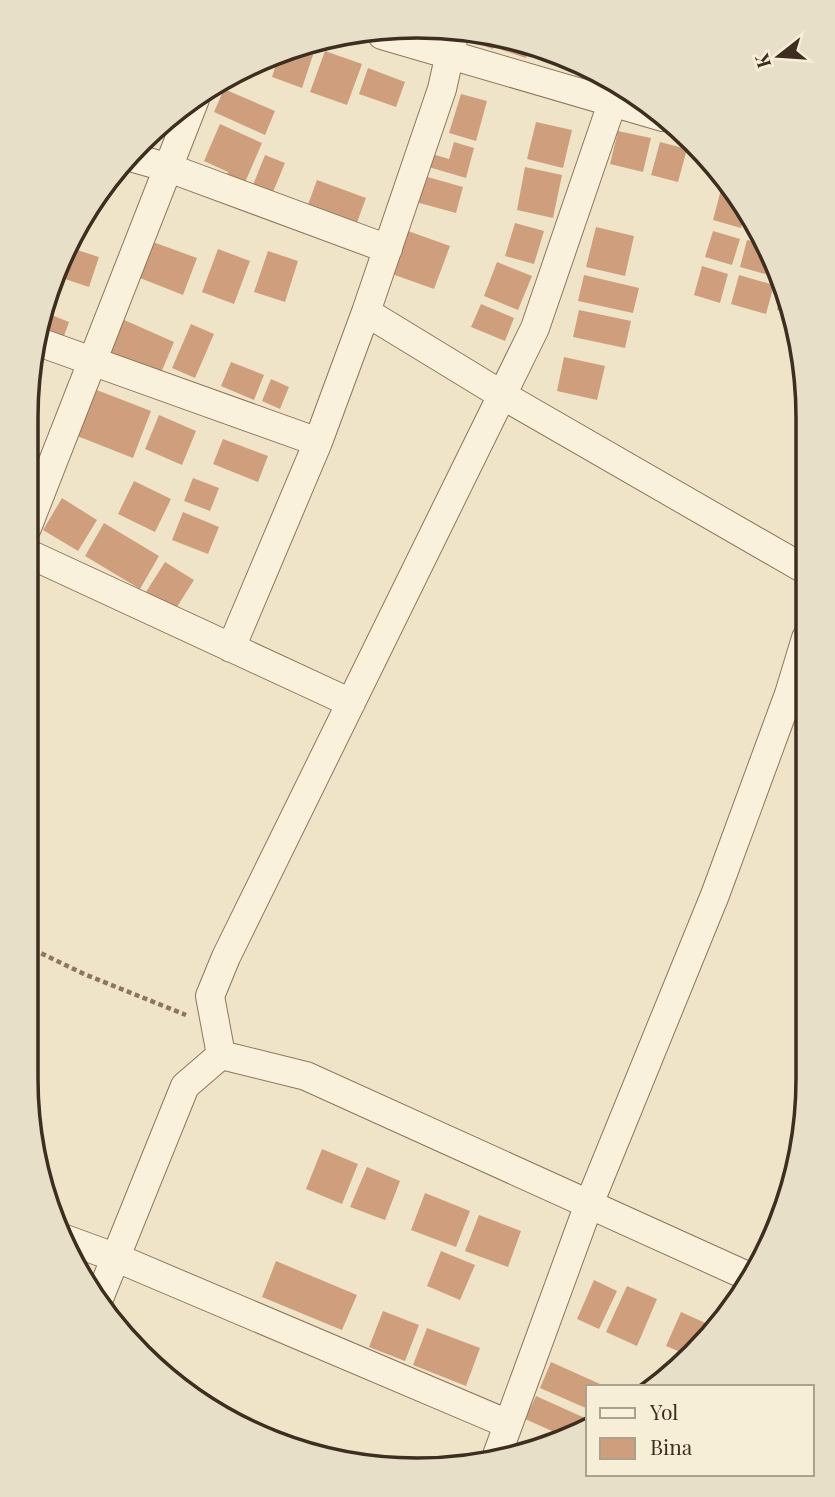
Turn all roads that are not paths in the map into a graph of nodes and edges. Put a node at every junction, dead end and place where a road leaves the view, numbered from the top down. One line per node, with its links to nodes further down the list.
1 (411, 38): 2 (street)
2 (452, 43): 3 (street); 8 (street)
3 (608, 90)
4 (615, 94): 12 (street)
5 (189, 116): 7 (street)
6 (140, 161): 7 (street)
7 (169, 168): 8 (street); 11 (street)
8 (388, 249): 9 (street)
9 (366, 312): 12 (street); 13 (street)
10 (46, 344): 11 (street)
11 (93, 361): 13 (street); 14 (street)
12 (502, 395): 16 (street); 19 (street)
13 (318, 442): 17 (street)
14 (38, 500)
15 (38, 557): 17 (street)
16 (796, 564)
17 (231, 648): 19 (street)
18 (796, 671): 21 (street)
19 (351, 703): 20 (street)
20 (221, 1055): 21 (street); 23 (street)
21 (589, 1204): 24 (street); 26 (street)
22 (76, 1243): 23 (street)
23 (117, 1258): 25 (street); 26 (street)
24 (743, 1274)
25 (103, 1291)
26 (508, 1424): 27 (street)
27 (499, 1449)

